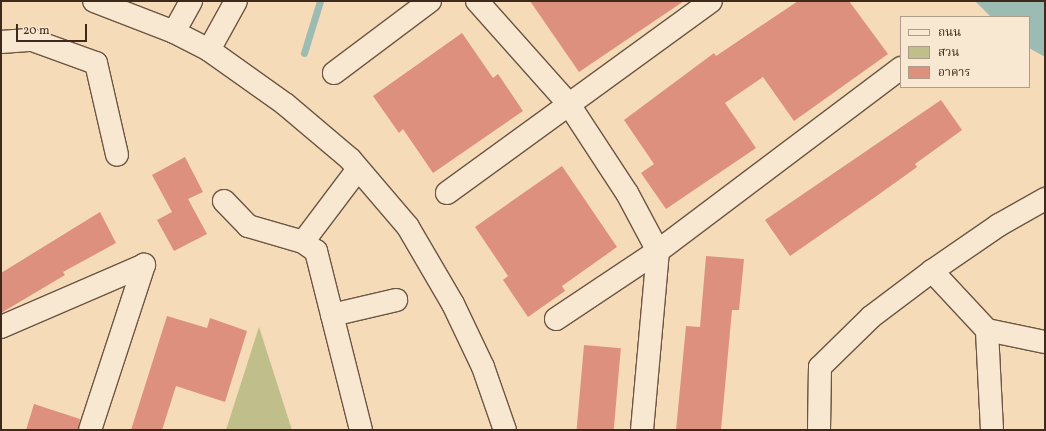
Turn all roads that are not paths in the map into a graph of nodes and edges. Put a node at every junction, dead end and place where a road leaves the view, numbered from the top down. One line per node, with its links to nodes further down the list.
1 (94, 1): 7 (street)
2 (191, 1): 7 (street)
3 (236, 1): 9 (street)
4 (430, 1): 11 (street)
5 (477, 1): 12 (street)
6 (711, 1): 12 (street)
7 (174, 32): 9 (street)
8 (1, 42): 13 (street)
9 (209, 50): 14 (street)
10 (900, 69): 19 (street)
11 (334, 73)
12 (568, 103): 15 (street); 19 (street)
13 (117, 155)
14 (358, 169): 18 (street); 29 (street)
15 (447, 193)
16 (1045, 199): 20 (street)
17 (224, 201): 18 (street)
18 (303, 242): 22 (street)
19 (658, 251): 23 (street); 30 (street)
20 (932, 271): 25 (street); 31 (street)
21 (396, 300): 22 (street)
22 (332, 315): 28 (street)
23 (556, 319)
24 (1, 327): 27 (street)
25 (986, 330): 26 (street); 32 (street)
26 (1045, 342)
27 (90, 430)
28 (361, 430)
29 (505, 430)
30 (642, 430)
31 (819, 430)
32 (992, 430)

